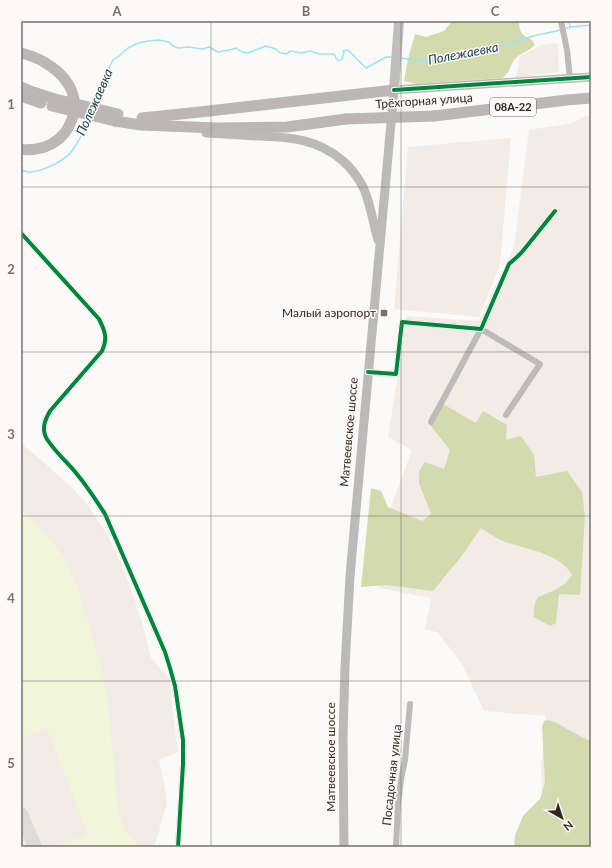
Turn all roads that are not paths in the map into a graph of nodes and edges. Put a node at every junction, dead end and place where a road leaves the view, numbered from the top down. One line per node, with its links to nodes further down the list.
1 (399, 21): 7 (main road, Матвеевское шоссе)
2 (562, 24): 5 (street)
3 (21, 53): 12 (highway)
4 (591, 77): 5 (main road)
5 (570, 79): 7 (main road)
6 (21, 87): 10 (highway)
7 (394, 90): 11 (highway); 15 (main road, Матвеевское шоссе)
8 (21, 96): 10 (highway)
9 (591, 98): 11 (highway, Трёхгорная улица / 08А-22, bridge)
10 (54, 103): 11 (highway, bridge)
11 (141, 121): 15 (main road)
12 (21, 149)
13 (555, 211): 16 (street)
14 (21, 233): 21 (street)
15 (379, 247): 17 (main road, Матвеевское шоссе)
16 (481, 329): 17 (street); 18 (street); 19 (street)
17 (368, 372): 22 (main road, Матвеевское шоссе)
18 (506, 415)
19 (431, 422)
20 (410, 704): 23 (street, Посадочная улица)
21 (178, 847)
22 (344, 847)
23 (396, 847)

